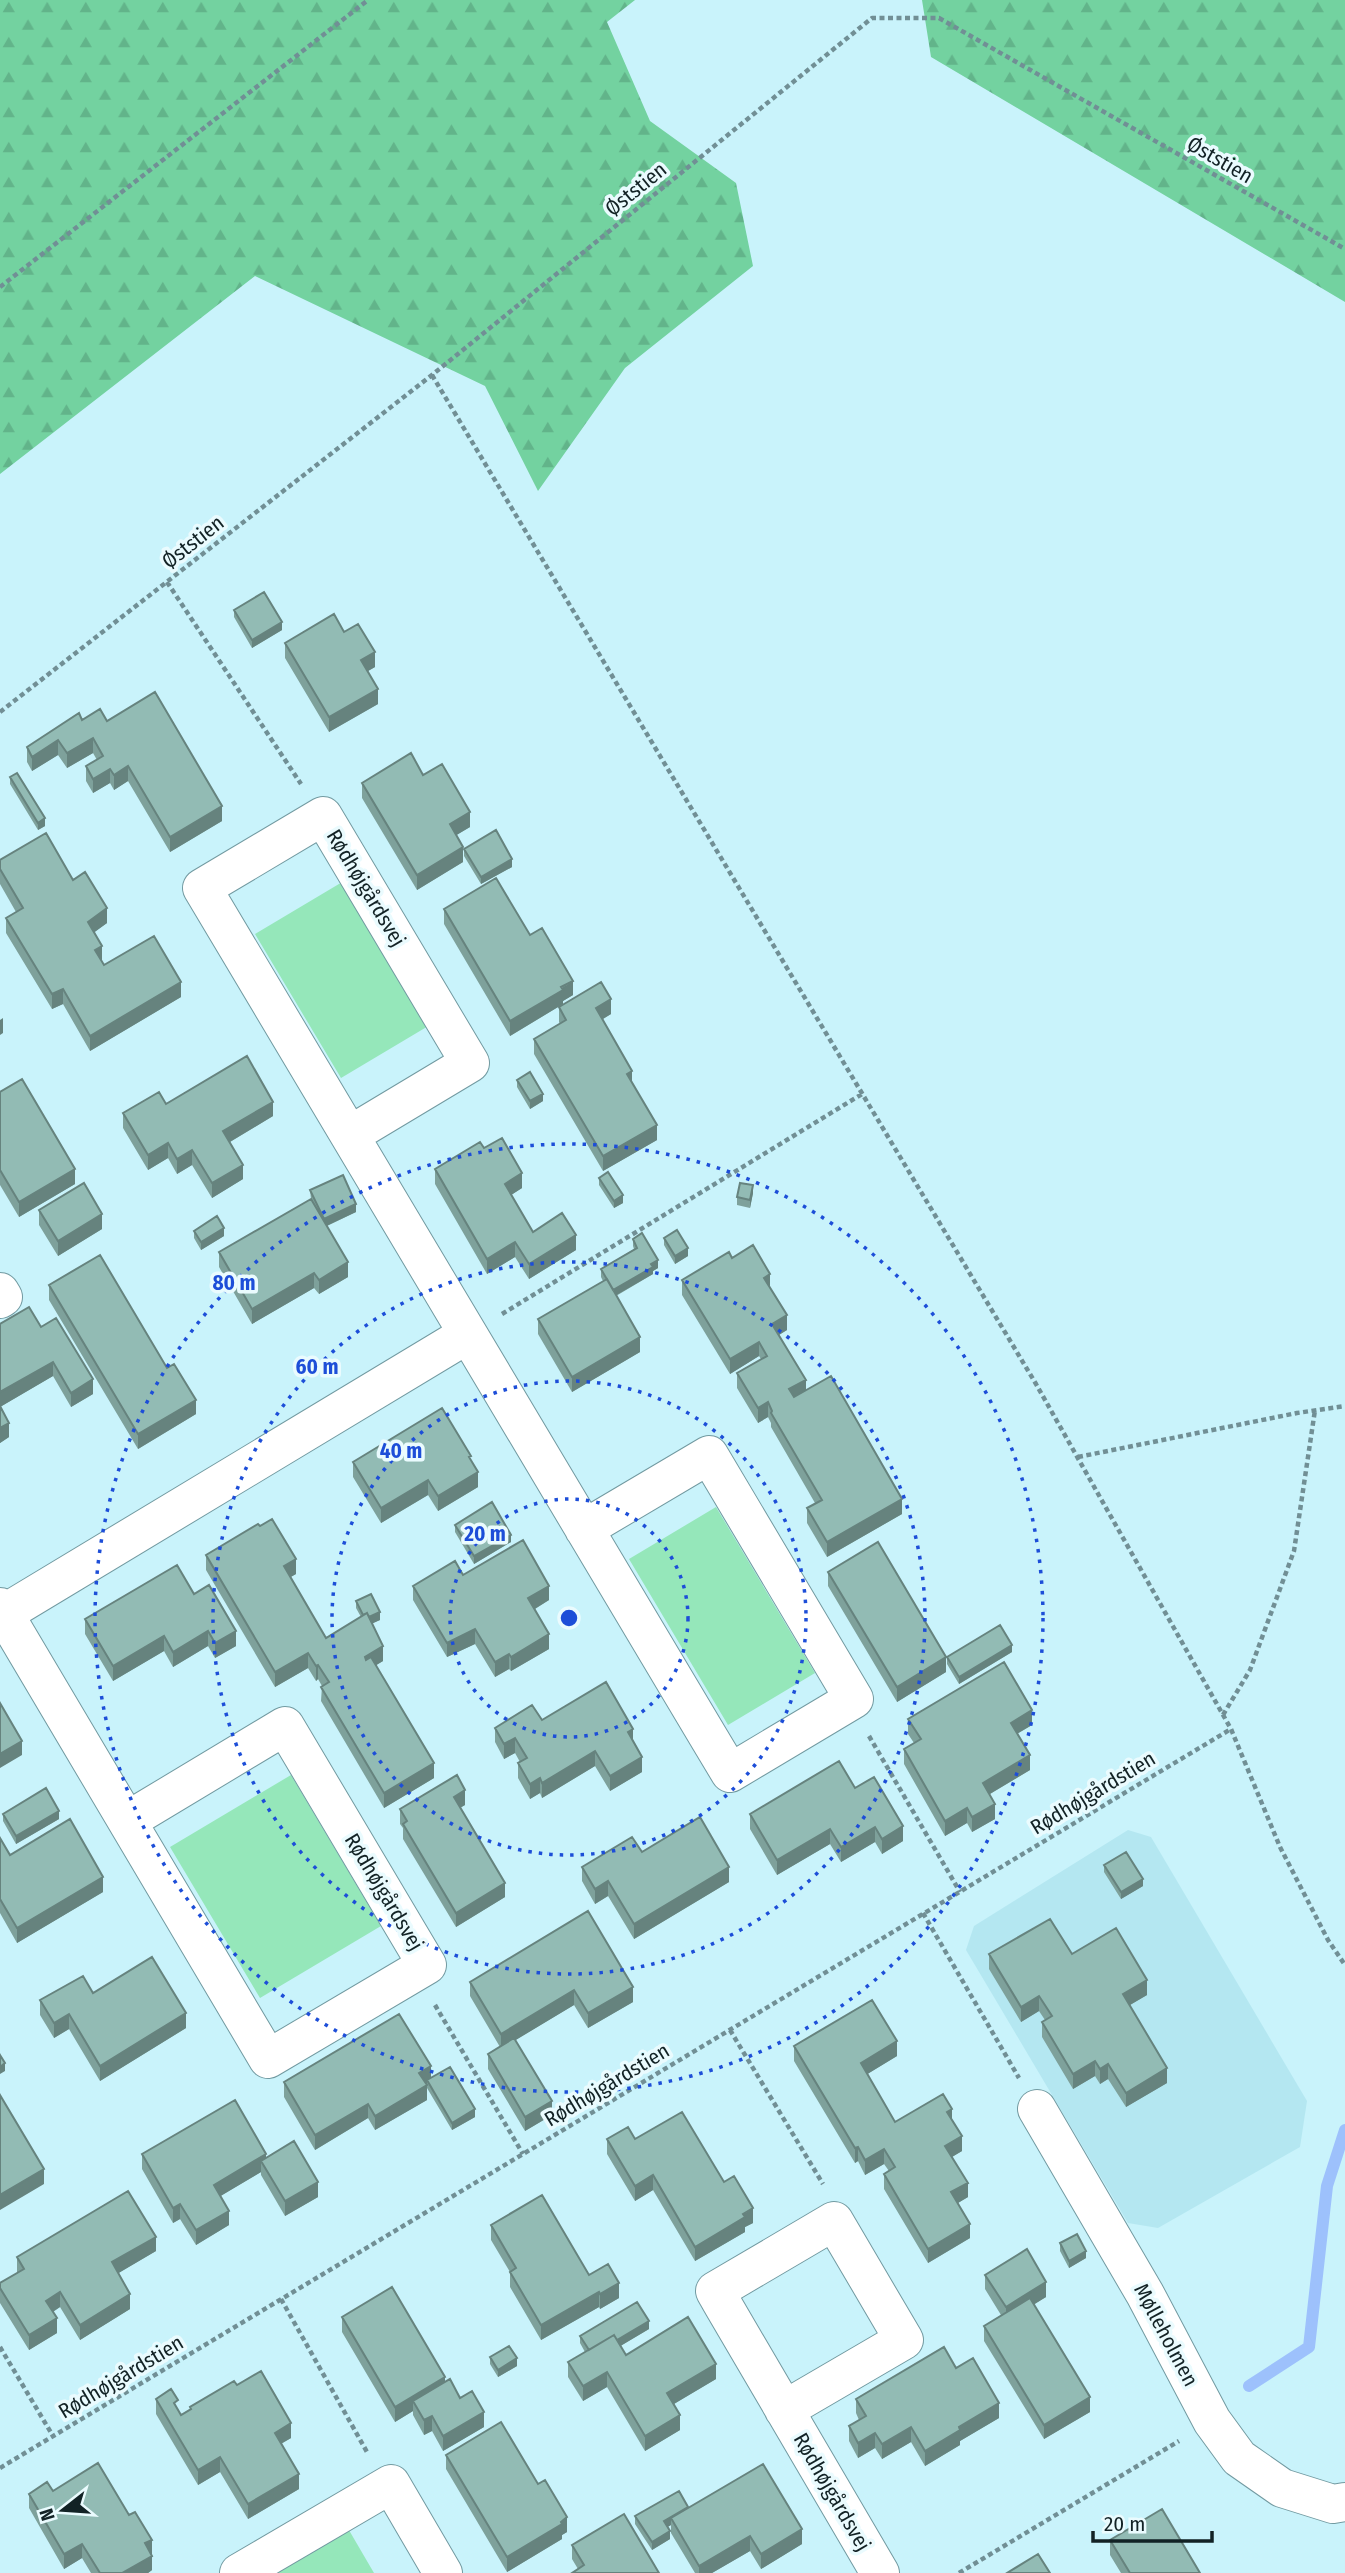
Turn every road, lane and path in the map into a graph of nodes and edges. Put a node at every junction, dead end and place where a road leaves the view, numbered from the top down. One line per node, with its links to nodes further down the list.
1 (368, 0): 3 (path)
2 (1345, 249): 4 (path, Øststien)
3 (0, 287)
4 (432, 375): 5 (path, Øststien); 8 (path)
5 (167, 582): 6 (path, Øststien); 7 (path)
6 (0, 712)
7 (323, 816): 9 (street, Rødhøjgårdsvej); 9 (street, Rødhøjgårdsvej)
8 (862, 1094): 12 (path); 15 (path)
9 (350, 1135): 12 (street, Rødhøjgårdsvej)
10 (0, 1292): 11 (street)
11 (0, 1299)
12 (468, 1334): 16 (street, Rødhøjgårdsvej); 17 (street, Rødhøjgårdsvej)
13 (1345, 1406): 14 (path)
14 (1315, 1410): 15 (path); 19 (path)
15 (1078, 1457): 19 (path)
16 (584, 1529): 18 (street, Rødhøjgårdsvej); 18 (street)
17 (1, 1612): 21 (street, Rødhøjgårdsvej)
18 (849, 1702): 22 (path)
19 (1223, 1715): 20 (path)
20 (1231, 1729): 22 (path, Rødhøjgårdstien); 24 (path)
21 (127, 1821): 25 (street, Rødhøjgårdsvej); 25 (street, Rødhøjgårdsvej)
22 (960, 1892): 23 (path, Rødhøjgårdstien)
23 (923, 1913): 26 (path, Rødhøjgårdstien); 27 (path)
24 (1345, 1965)
25 (415, 1971): 28 (path)
26 (730, 2030): 28 (path, Rødhøjgårdstien); 29 (path)
27 (1037, 2109): 33 (street, Mølleholmen)
28 (523, 2154): 30 (path, Rødhøjgårdstien)
29 (834, 2221): 32 (street, Rødhøjgårdsvej); 32 (street, Rødhøjgårdsvej)
30 (281, 2299): 34 (path, Rødhøjgårdstien); 36 (path)
31 (0, 2347): 34 (path)
32 (784, 2410): 40 (street, Rødhøjgårdsvej)
33 (1212, 2421): 37 (street, Mølleholmen); 41 (path)
34 (53, 2437): 35 (path, Rødhøjgårdstien)
35 (0, 2468)
36 (386, 2487): 38 (street); 39 (street)
37 (1345, 2501)
38 (240, 2573)
39 (443, 2573)
40 (880, 2573)
41 (959, 2573)

